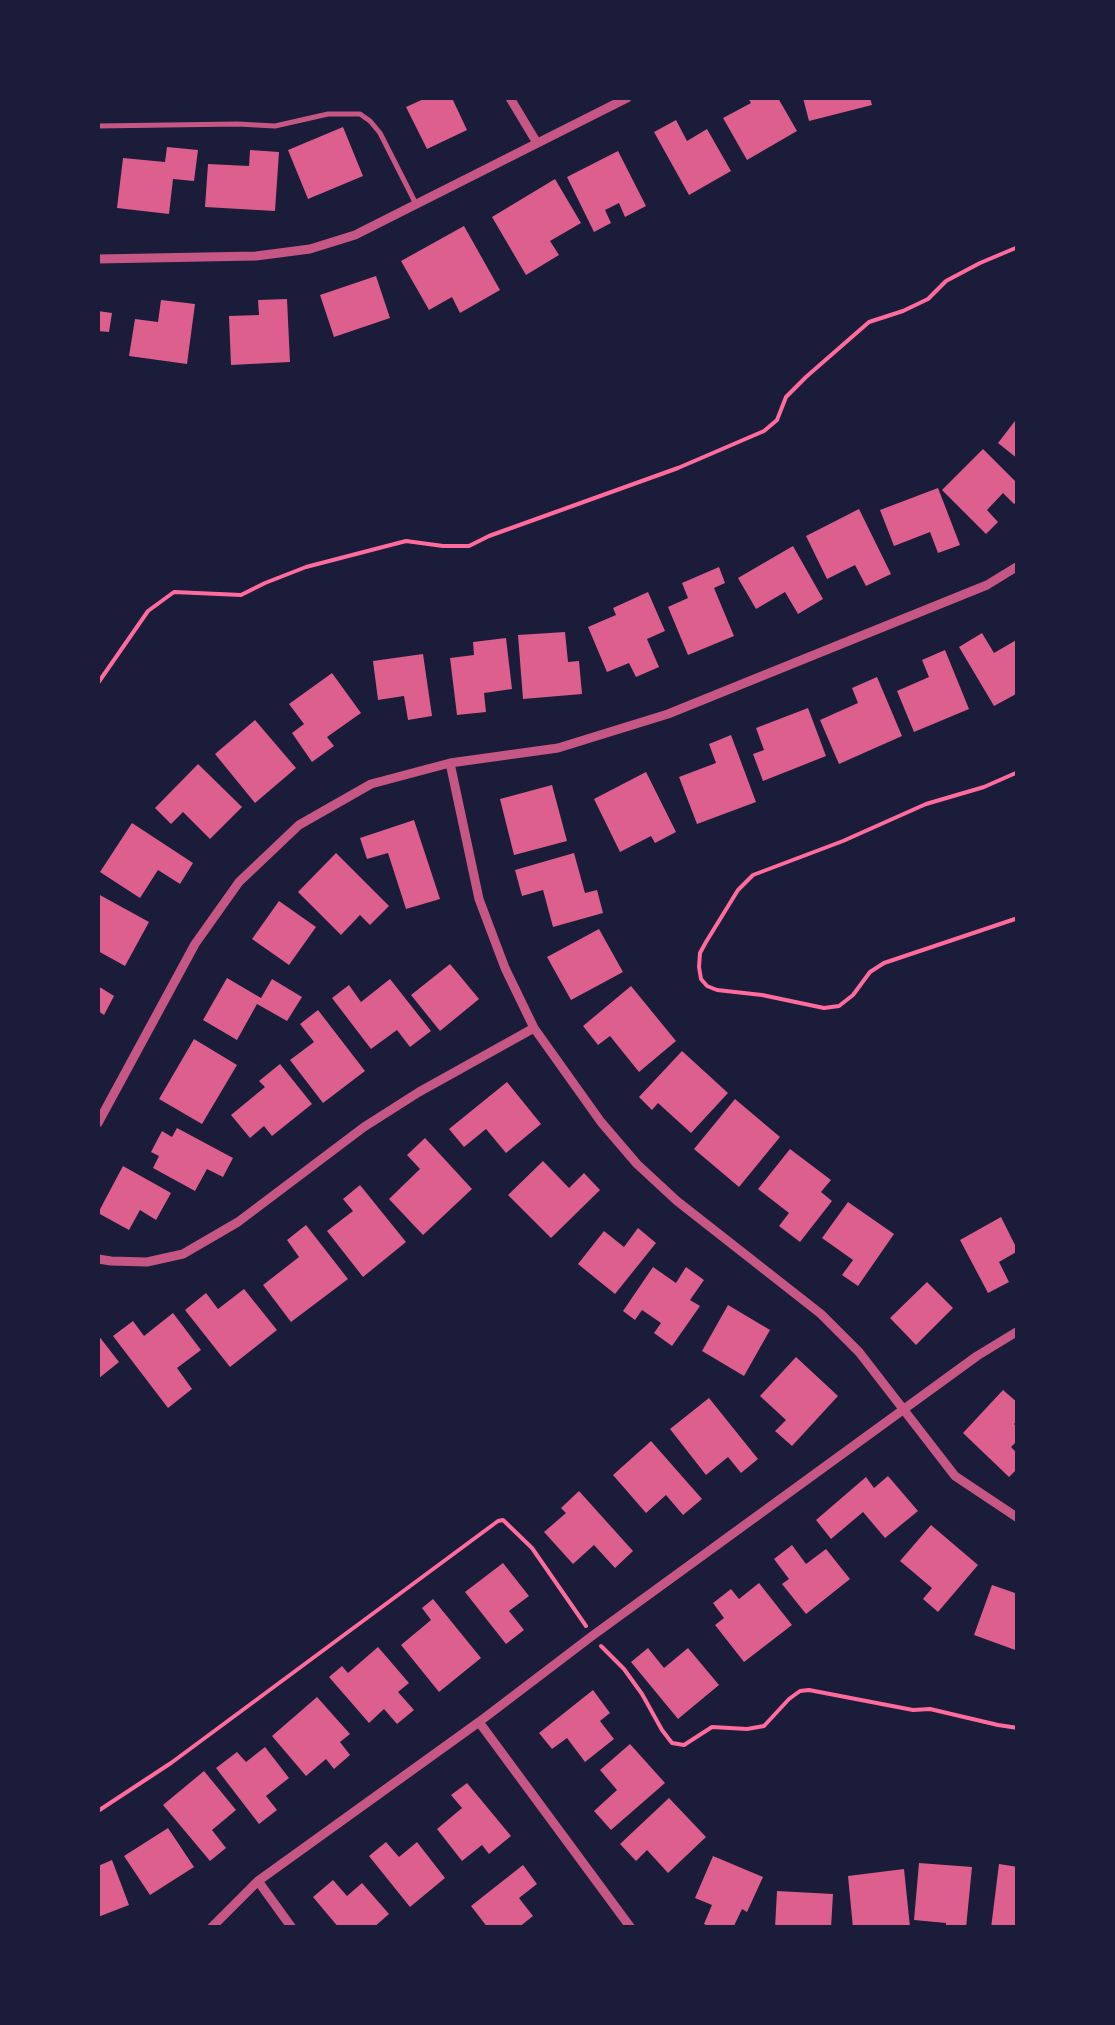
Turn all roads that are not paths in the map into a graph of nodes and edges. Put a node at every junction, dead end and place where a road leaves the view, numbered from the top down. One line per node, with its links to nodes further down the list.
1 (510, 98): 4 (street)
2 (627, 98): 4 (street)
3 (98, 126): 5 (lane)
4 (537, 143): 5 (street)
5 (416, 204): 6 (street)
6 (98, 258)
7 (1018, 566): 8 (street)
8 (450, 763): 9 (street); 10 (street)
9 (534, 1028): 11 (street); 13 (street)
10 (98, 1124)
11 (98, 1259)
12 (1018, 1331): 13 (street)
13 (904, 1410): 14 (street); 15 (street)
14 (1018, 1518)
15 (479, 1722): 16 (street); 19 (street)
16 (258, 1881): 17 (street); 18 (street)
17 (211, 1928)
18 (292, 1928)
19 (630, 1928)

